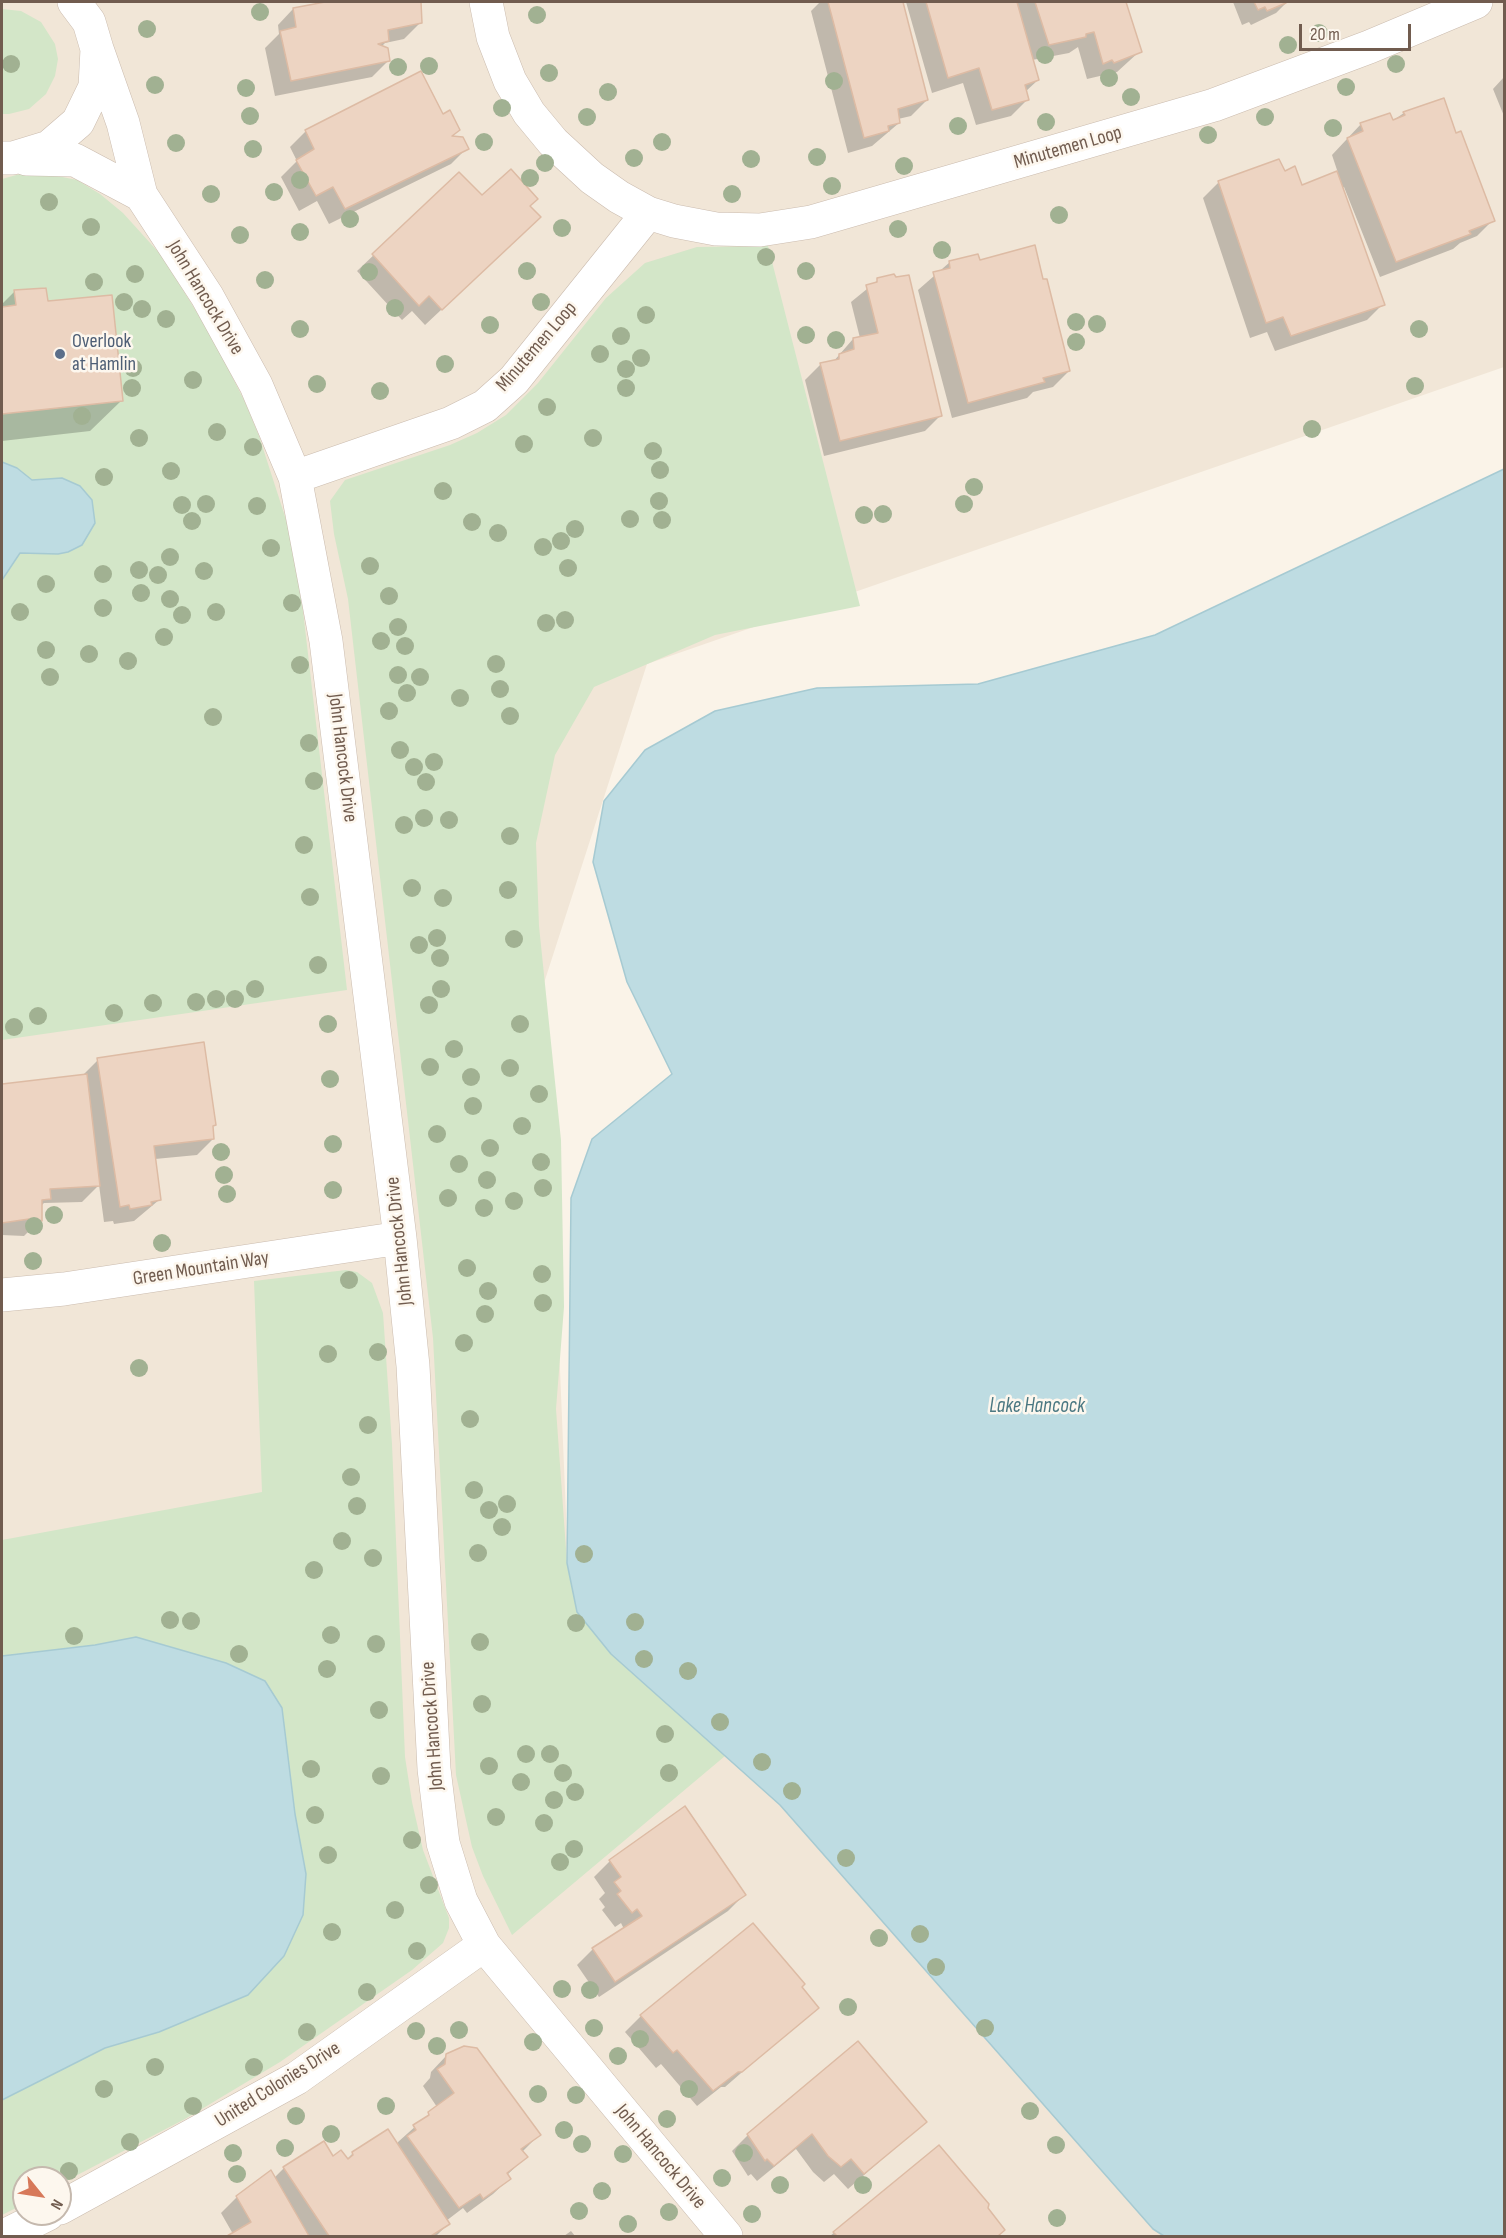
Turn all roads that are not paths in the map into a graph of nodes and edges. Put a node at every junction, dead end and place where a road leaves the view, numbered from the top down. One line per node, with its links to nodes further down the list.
1 (486, 2): 6 (street, Minutemen Loop)
2 (1476, 2): 6 (street, Minutemen Loop)
3 (88, 18): 4 (street); 5 (street, John Hancock Drive)
4 (7, 158): 5 (street, John Hancock Drive)
5 (141, 195): 7 (street, John Hancock Drive)
6 (648, 213): 7 (street, Minutemen Loop)
7 (295, 477): 8 (street, John Hancock Drive)
8 (400, 1238): 9 (street, Green Mountain Way); 10 (street, John Hancock Drive)
9 (2, 1295)
10 (484, 1945): 11 (street, United Colonies Drive); 14 (street, John Hancock Drive)
11 (72, 2201)
12 (24, 2226): 13 (street)
13 (4, 2236)
14 (726, 2236)

